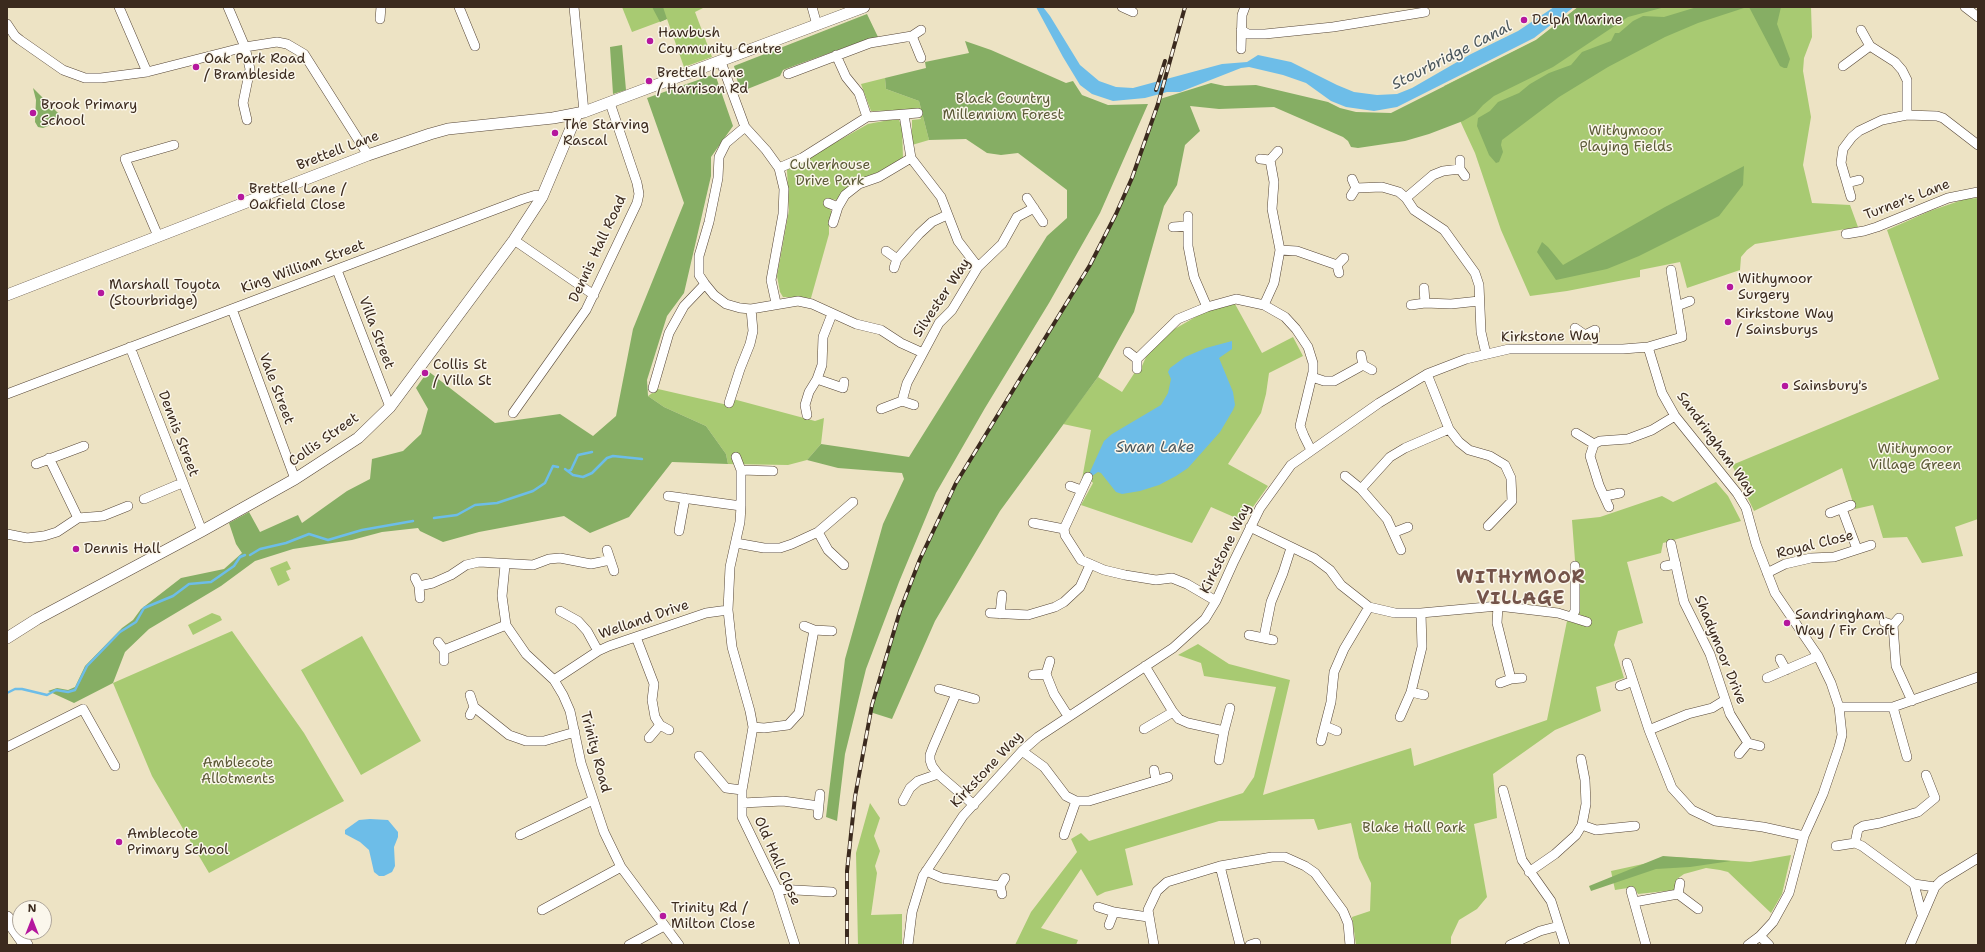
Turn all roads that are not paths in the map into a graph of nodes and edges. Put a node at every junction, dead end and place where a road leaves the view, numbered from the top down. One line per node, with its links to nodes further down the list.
1 (119, 7): 27 (street)
2 (228, 7): 21 (street)
3 (381, 7): 12 (street)
4 (459, 7): 19 (street)
5 (574, 7): 30 (street)
6 (812, 7): 14 (street)
7 (864, 7): 14 (main road, Brettell Lane)
8 (1122, 7): 10 (street)
9 (1245, 7): 16 (street)
10 (1133, 12)
11 (1425, 12): 16 (street)
12 (380, 19)
13 (7, 24): 27 (street)
14 (817, 25): 25 (main road, Brettell Lane)
15 (921, 30): 18 (street)
16 (1241, 30): 22 (street)
17 (1861, 30): 20 (street)
18 (912, 36): 23 (street); 24 (street)
19 (475, 46)
20 (1870, 46): 26 (street); 33 (street)
21 (245, 47): 27 (street); 35 (street); 40 (street)
22 (1241, 49)
23 (836, 55): 28 (street); 34 (street)
24 (921, 58)
25 (721, 62): 29 (main road, Brettell Lane); 36 (street)
26 (1843, 66)
27 (147, 72)
28 (788, 74)
29 (610, 103): 30 (main road, Brettell Lane); 79 (street, Dennis Hall Road)
30 (581, 113): 40 (main road, Brettell Lane); 52 (main road, Collis Street)
31 (918, 113): 32 (street)
32 (904, 115): 34 (street); 41 (street)
33 (1907, 115): 38 (street); 48 (street)
34 (867, 116): 44 (street)
35 (247, 120)
36 (745, 127): 44 (street); 76 (street)
37 (174, 145): 66 (street)
38 (1978, 145)
39 (1278, 151): 43 (street)
40 (368, 155): 66 (main road, Brettell Lane)
41 (910, 158): 57 (street); 59 (street)
42 (1260, 159): 43 (street)
43 (1270, 160): 68 (street)
44 (779, 168): 83 (street)
45 (1462, 168): 55 (street)
46 (1352, 179): 49 (street)
47 (1858, 180): 48 (street)
48 (1847, 183): 53 (street)
49 (1356, 188): 51 (street); 55 (street)
50 (1978, 192): 65 (street, Turner's Lane)
51 (1352, 196)
52 (542, 197): 67 (main road, Collis Street); 74 (street, King William Street)
53 (1851, 197)
54 (1027, 198): 58 (street)
55 (1406, 198): 80 (street)
56 (828, 203): 57 (street)
57 (838, 207): 62 (street)
58 (1034, 208): 61 (street); 72 (street, Silvester Way)
59 (947, 215): 71 (street); 72 (street)
60 (1188, 216): 63 (street)
61 (1043, 222)
62 (833, 223)
63 (1186, 226): 64 (street); 87 (street)
64 (1173, 227)
65 (1846, 234)
66 (158, 236): 78 (main road, Brettell Lane)
67 (514, 240): 79 (street); 112 (main road, Collis Street)
68 (1280, 250): 70 (street); 84 (street)
69 (886, 251): 71 (street)
70 (1344, 258)
71 (897, 259): 73 (street)
72 (978, 267): 98 (street, Silvester Way)
73 (894, 268)
74 (337, 270): 88 (street, King William Street); 112 (street, Villa Street)
75 (1671, 270): 86 (street)
76 (705, 284): 89 (street); 107 (street)
77 (1424, 288): 82 (street)
78 (7, 295)
79 (594, 295): 114 (street, Dennis Hall Road)
80 (1479, 300): 82 (street); 99 (street)
81 (1690, 301): 86 (street)
82 (1425, 302): 85 (street)
83 (776, 303): 89 (street); 90 (street)
84 (1264, 305): 87 (street); 104 (street)
85 (1410, 305)
86 (1677, 306): 95 (street, Kirkstone Way)
87 (1207, 307): 100 (street)
88 (232, 308): 94 (street, King William Street); 129 (street, Vale Street)
89 (751, 309): 110 (street)
90 (832, 314): 98 (street); 105 (street)
91 (1575, 328): 93 (street)
92 (1596, 330): 93 (street)
93 (1585, 335): 96 (street)
94 (130, 347): 108 (street, King William Street); 130 (street, Dennis Street)
95 (1648, 347): 96 (street, Kirkstone Way); 116 (street, Sandringham Way)
96 (1584, 349): 99 (street, Kirkstone Way)
97 (1128, 352): 100 (street)
98 (923, 353): 109 (street, Silvester Way)
99 (1486, 354): 103 (street, Kirkstone Way)
100 (1137, 359): 101 (street)
101 (1137, 370)
102 (1372, 370): 104 (street)
103 (1427, 374): 117 (street); 121 (street, Kirkstone Way)
104 (1312, 377): 121 (street)
105 (817, 379): 106 (street); 115 (street)
106 (844, 382)
107 (653, 388)
108 (7, 394)
109 (902, 401): 111 (street); 113 (street)
110 (729, 403)
111 (914, 405)
112 (390, 407): 129 (main road, Collis Street)
113 (881, 409)
114 (513, 412)
115 (808, 415)
116 (1675, 416): 119 (street); 174 (street, Sandringham Way)
117 (1449, 429): 132 (street); 139 (street)
118 (1576, 433): 119 (street)
119 (1594, 444): 136 (street)
120 (84, 446): 123 (street)
121 (1311, 450): 151 (street, Kirkstone Way)
122 (736, 457): 125 (street, Old Hall Close)
123 (49, 458): 124 (street); 148 (street)
124 (36, 464)
125 (741, 470): 126 (street); 144 (street, Old Hall Close)
126 (773, 471)
127 (1345, 476): 132 (street)
128 (1088, 477): 133 (street)
129 (295, 479): 154 (main road, Collis Street)
130 (182, 483): 138 (street); 154 (street, Dennis Street)
131 (1070, 486): 133 (street)
132 (1361, 489): 157 (street)
133 (1081, 490): 153 (street)
134 (1620, 493): 136 (street)
135 (668, 496): 137 (street)
136 (1605, 496): 145 (street)
137 (685, 498): 144 (street); 155 (street)
138 (144, 499)
139 (1512, 501): 141 (street); 150 (street)
140 (853, 502): 156 (street)
141 (1522, 502)
142 (1851, 505): 146 (street)
143 (128, 506): 148 (street)
144 (741, 506): 159 (street, Old Hall Close)
145 (1609, 507)
146 (1842, 509): 147 (street); 163 (street)
147 (1830, 513)
148 (78, 518): 158 (street)
149 (1033, 524): 153 (street)
150 (1488, 526)
151 (1250, 527): 162 (street); 177 (street, Kirkstone Way)
152 (1408, 527): 157 (street)
153 (1064, 529): 170 (street)
154 (202, 531): 194 (main road, Collis Street)
155 (679, 531)
156 (818, 532): 159 (street); 169 (street)
157 (1394, 532): 165 (street)
158 (7, 534)
159 (736, 543): 180 (street, Old Hall Close)
160 (1671, 544): 167 (street, Shadymoor Drive)
161 (1871, 545): 163 (street, Royal Close)
162 (1290, 548): 179 (street); 192 (street)
163 (1857, 549): 174 (street, Royal Close)
164 (607, 550): 166 (street)
165 (1401, 550)
166 (610, 560): 168 (street); 173 (street)
167 (1676, 564): 172 (street); 221 (street, Shadymoor Drive)
168 (505, 565): 176 (street); 188 (street, Trinity Road)
169 (844, 565)
170 (1090, 565): 177 (street); 184 (street)
171 (1575, 566): 185 (street)
172 (1665, 566)
173 (614, 571)
174 (1767, 573): 198 (street, Sandringham Way)
175 (1002, 595): 184 (street)
176 (420, 598)
177 (1216, 601): 203 (street, Kirkstone Way)
178 (1498, 606): 183 (street); 185 (street); 209 (street)
179 (1369, 607): 183 (street); 230 (street)
180 (728, 610): 193 (street, Welland Drive); 231 (street, Old Hall Close)
181 (560, 611): 197 (street)
182 (990, 613): 184 (street)
183 (1422, 613): 216 (street)
184 (1000, 614)
185 (1572, 616): 186 (street)
186 (1587, 622)
187 (1892, 622): 222 (street)
188 (506, 625): 196 (street); 210 (street, Trinity Road)
189 (804, 626): 190 (street)
190 (814, 630): 191 (street); 231 (street)
191 (832, 632)
192 (1249, 635)
193 (636, 637): 197 (street, Welland Drive); 229 (street)
194 (7, 638)
195 (438, 642): 196 (street)
196 (444, 650): 200 (street)
197 (598, 651): 210 (street, Welland Drive)
198 (1818, 656): 204 (street); 223 (street, Sandringham Way)
199 (1780, 659): 204 (street)
200 (444, 661)
201 (1050, 661): 205 (street)
202 (1627, 663): 211 (street)
203 (1145, 666): 226 (street); 227 (street, Kirkstone Way)
204 (1786, 670): 208 (street)
205 (1046, 674): 206 (street); 227 (street)
206 (1033, 675)
207 (1522, 678): 209 (street)
208 (1768, 678)
209 (1511, 679): 213 (street)
210 (554, 680): 237 (street, Trinity Road)
211 (1633, 681): 214 (street); 234 (street)
212 (1977, 681): 222 (street)
213 (1500, 683)
214 (1620, 686)
215 (939, 689): 217 (street)
216 (1412, 692): 219 (street); 228 (street)
217 (956, 694): 220 (street); 251 (street)
218 (470, 695): 237 (street)
219 (1424, 696)
220 (975, 699)
221 (1725, 700): 234 (street); 240 (street, Shadymoor Drive)
222 (1912, 701): 224 (street)
223 (1840, 707): 224 (street); 269 (street, Sandringham Way)
224 (1893, 707): 246 (street)
225 (1230, 708): 235 (street)
226 (1173, 712): 232 (street); 235 (street)
227 (1068, 716): 243 (street, Kirkstone Way)
228 (1400, 717)
229 (660, 725): 233 (street); 238 (street)
230 (1325, 726): 236 (street); 239 (street)
231 (753, 727): 255 (street, Old Hall Close)
232 (1144, 729)
233 (669, 730)
234 (1649, 730): 269 (street)
235 (1224, 731): 248 (street)
236 (1337, 731)
237 (575, 732): 258 (street, Trinity Road)
238 (649, 738)
239 (1321, 740)
240 (1748, 743): 241 (street); 244 (street)
241 (1760, 746)
242 (7, 747): 249 (street)
243 (1022, 751): 260 (street); 262 (street, Kirkstone Way)
244 (1740, 754)
245 (698, 756): 255 (street)
246 (1907, 757)
247 (1581, 759): 265 (street)
248 (1219, 760)
249 (115, 766)
250 (1154, 770): 254 (street)
251 (938, 774): 259 (street); 262 (street)
252 (1926, 776): 270 (street)
253 (1168, 777): 254 (street)
254 (1156, 780): 260 (street)
255 (742, 790): 261 (street, Old Hall Close)
256 (1503, 790): 263 (street)
257 (820, 794): 261 (street)
258 (593, 800): 267 (street); 274 (street, Trinity Road)
259 (903, 801)
260 (1076, 801): 268 (street)
261 (742, 804): 281 (street, Old Hall Close)
262 (974, 805): 275 (street, Kirkstone Way)
263 (1508, 809): 264 (street); 276 (street)
264 (1498, 811)
265 (1582, 825): 266 (street); 276 (street)
266 (1636, 826)
267 (520, 835)
268 (1064, 835)
269 (1804, 836): 296 (street, Sandringham Way)
270 (1855, 844): 271 (street); 279 (street)
271 (1836, 846)
272 (1978, 858): 280 (street)
273 (1220, 866): 291 (street); 303 (street); 304 (street)
274 (621, 867): 288 (street); 294 (street, Trinity Road)
275 (926, 871): 277 (street); 301 (street, Kirkstone Way)
276 (1530, 872): 295 (street)
277 (1005, 878)
278 (1680, 884): 284 (street)
279 (1914, 884): 280 (street); 290 (street)
280 (1935, 887): 290 (street)
281 (777, 889): 283 (street); 300 (street, Old Hall Close)
282 (1631, 891): 285 (street)
283 (832, 892)
284 (1678, 894): 285 (street); 287 (street)
285 (1634, 902): 307 (street)
286 (1098, 907): 289 (street)
287 (1698, 909)
288 (542, 910)
289 (1114, 912): 291 (street); 293 (street)
290 (1922, 916): 310 (street)
291 (1148, 917): 302 (street)
292 (7, 918): 297 (highway)
293 (1109, 925)
294 (664, 926): 298 (street); 299 (street, Trinity Road)
295 (1560, 926): 305 (street); 306 (street)
296 (1760, 936): 308 (street, Sandringham Way); 309 (street)
297 (26, 945)
298 (629, 945)
299 (679, 945)
300 (795, 945)
301 (908, 945)
302 (1154, 945)
303 (1240, 945)
304 (1350, 945)
305 (1510, 945)
306 (1565, 945)
307 (1646, 945)
308 (1748, 945)
309 (1769, 945)
310 (1910, 945)

